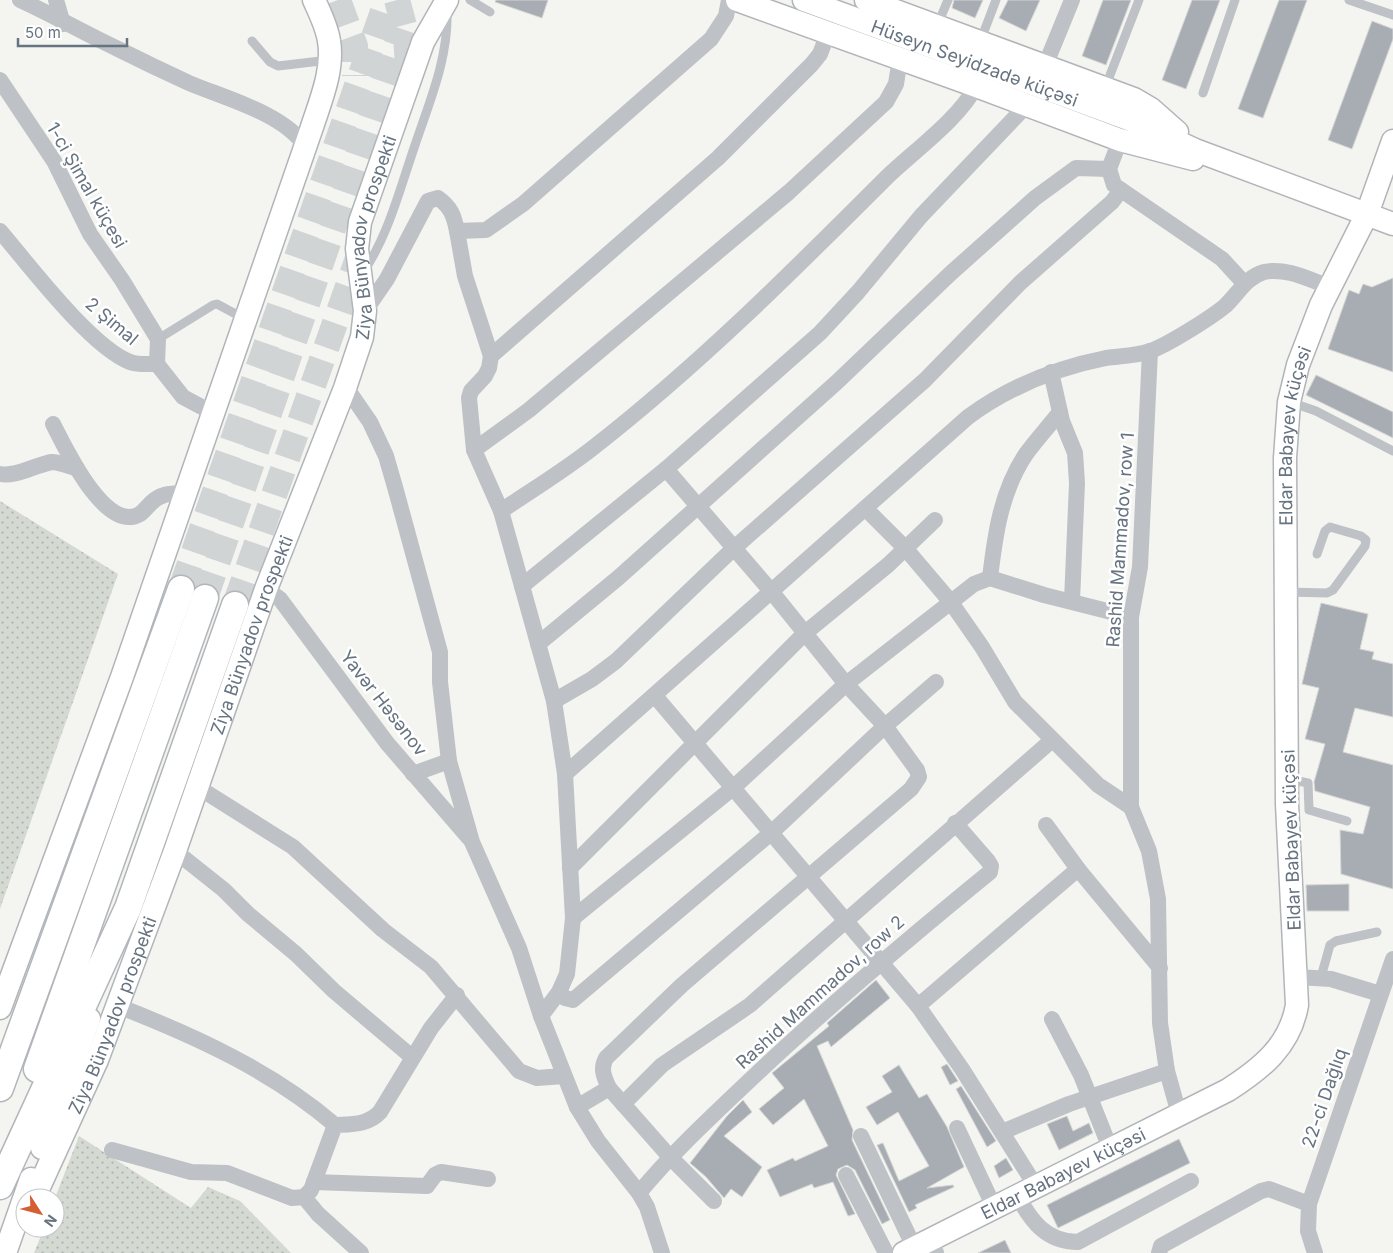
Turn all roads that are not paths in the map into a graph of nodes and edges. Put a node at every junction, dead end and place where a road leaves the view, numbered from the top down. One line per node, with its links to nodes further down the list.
1 (20, 0): 18 (street)
2 (56, 0): 18 (street)
3 (314, 0): 24 (street)
4 (447, 0): 41 (lane); 41 (street, Ziya Bünyadov prospekti)
5 (470, 0): 16 (lane)
6 (729, 0): 40 (street)
7 (737, 0): 20 (street)
8 (804, 0): 35 (street, Hüseyn Seyidzadə küçəsi)
9 (866, 0): 19 (street)
10 (948, 0): 19 (lane)
11 (996, 0): 22 (lane)
12 (1072, 0): 25 (street)
13 (1138, 0): 28 (lane)
14 (1235, 0): 29 (lane)
15 (1349, 0): 17 (lane)
16 (490, 12)
17 (1393, 15)
18 (63, 24): 33 (street)
19 (937, 26): 22 (street)
20 (828, 33): 23 (street); 48 (street)
21 (252, 41): 24 (lane)
22 (980, 42): 25 (street)
23 (900, 58): 27 (street); 56 (street)
24 (330, 60): 33 (street)
25 (1045, 66): 28 (street)
26 (0, 80): 46 (street, 1-ci Şimal küçesi)
27 (976, 86): 30 (street); 64 (street)
28 (1105, 88): 35 (street)
29 (1203, 93)
30 (1027, 105): 31 (street); 59 (street)
31 (1120, 140): 34 (street); 35 (street)
32 (1393, 141): 37 (street, Eldar Babayev küçəsi)
33 (305, 146): 45 (street)
34 (1109, 169): 36 (street); 62 (street)
35 (1246, 170): 37 (street)
36 (1121, 190): 42 (street); 67 (street)
37 (1367, 214): 38 (street); 43 (street, Eldar Babayev küçəsi)
38 (1393, 224)
39 (0, 231): 49 (street, 2 Şimal)
40 (457, 231): 44 (street); 48 (street)
41 (361, 276): 44 (street, Ziya Bünyadov prospekti)
42 (1244, 283): 43 (street); 47 (street)
43 (1330, 288): 52 (street, Eldar Babayev küçəsi)
44 (365, 311): 51 (street, Ziya Bünyadov prospekti)
45 (245, 319): 46 (lane); 54 (street)
46 (158, 339): 49 (street)
47 (1150, 351): 50 (street); 79 (street, Rashid Mammadov, row 1)
48 (491, 356): 56 (street)
49 (157, 364): 54 (street)
50 (1051, 372): 53 (street); 63 (street)
51 (344, 388): 72 (street, Ziya Bünyadov prospekti); 89 (street)
52 (1289, 402): 57 (lane); 74 (street, Eldar Babayev küçəsi)
53 (1060, 412): 69 (street); 77 (street)
54 (213, 413): 61 (street)
55 (53, 424): 58 (street)
56 (474, 450): 64 (street)
57 (1393, 451)
58 (76, 468): 60 (street); 61 (street)
59 (666, 469): 62 (street); 70 (street)
60 (0, 474)
61 (186, 493): 119 (street)
62 (698, 506): 67 (street); 81 (street)
63 (866, 509): 66 (street); 73 (street)
64 (501, 511): 70 (street)
65 (935, 520): 66 (street)
66 (904, 548): 76 (street); 80 (street)
67 (733, 549): 73 (street); 85 (street)
68 (1318, 554): 74 (lane)
69 (990, 578): 76 (street); 77 (street)
70 (522, 586): 81 (street)
71 (180, 589): 125 (main road)
72 (266, 589): 90 (street, Yavər Həsənov); 93 (street, Ziya Bünyadov prospekti)
73 (771, 591): 80 (street); 84 (street)
74 (1286, 592): 92 (street, Eldar Babayev küçəsi)
75 (205, 598): 138 (main road)
76 (950, 601): 83 (street); 87 (street)
77 (1072, 601): 79 (street)
78 (234, 605): 105 (main road, Ziya Bünyadov prospekti)
79 (1131, 617): 95 (street, Rashid Mammadov, row 1)
80 (805, 633): 83 (street); 88 (street)
81 (538, 644): 85 (street)
82 (936, 682): 86 (street)
83 (846, 684): 86 (street); 94 (street)
84 (655, 696): 88 (street); 91 (street)
85 (554, 701): 91 (street)
86 (885, 726): 99 (street); 104 (street)
87 (1051, 740): 95 (street); 97 (street)
88 (696, 742): 94 (street); 102 (street)
89 (449, 761): 90 (street); 100 (street)
90 (413, 774): 100 (street, Yavər Həsənov)
91 (565, 774): 102 (street)
92 (1288, 779): 96 (lane); 112 (street, Eldar Babayev küçəsi)
93 (196, 786): 101 (street, Ziya Bünyadov prospekti); 116 (street)
94 (734, 787): 99 (street); 106 (street)
95 (1130, 807): 111 (street, Rashid Mammadov, row 1)
96 (1347, 821)
97 (955, 823): 107 (street); 110 (street, Rashid Mammadov, row 2)
98 (1046, 825): 103 (street)
99 (771, 833): 104 (street); 114 (street)
100 (472, 842): 120 (street)
101 (175, 852): 117 (street, Ziya Bünyadov prospekti); 122 (street)
102 (570, 868): 106 (street)
103 (1078, 869): 111 (street); 118 (street)
104 (808, 875): 107 (street); 126 (street)
105 (128, 908): 143 (main road, Ziya Bünyadov prospekti); 153 (street)
106 (573, 918): 114 (street)
107 (846, 919): 110 (street); 128 (street)
108 (1377, 932): 113 (lane)
109 (1393, 958): 115 (street, 22-ci Dağlıq)
110 (881, 961): 118 (street); 137 (street, Rashid Mammadov, row 2)
111 (1160, 968): 123 (street, Rashid Mammadov, row 1)
112 (1297, 977): 113 (street); 130 (street, Eldar Babayev küçəsi)
113 (1321, 977): 115 (street)
114 (559, 992): 120 (street)
115 (1380, 994): 149 (street, 22-ci Dağlıq)
116 (457, 995): 122 (street); 124 (street)
117 (118, 1006): 131 (street); 144 (street, Ziya Bünyadov prospekti)
118 (918, 1006): 133 (street)
119 (0, 1008)
120 (540, 1016): 124 (street)
121 (1052, 1019): 127 (street)
122 (412, 1056): 131 (street)
123 (1167, 1071): 127 (street); 130 (street, Rashid Mammadov, row 1)
124 (564, 1076): 129 (street)
125 (0, 1088)
126 (609, 1088): 128 (street); 129 (street)
127 (1089, 1099): 133 (street); 135 (street)
128 (623, 1104): 137 (street)
129 (577, 1107): 146 (street)
130 (1179, 1114): 135 (street, Eldar Babayev küçəsi)
131 (335, 1125): 142 (street)
132 (957, 1128): 150 (street)
133 (1002, 1132): 145 (street)
134 (861, 1136): 152 (street)
135 (1110, 1148): 145 (street, Eldar Babayev küçəsi)
136 (112, 1150): 147 (street)
137 (669, 1156): 146 (street, Rashid Mammadov, row 2); 148 (street)
138 (0, 1174)
139 (846, 1175): 156 (street)
140 (488, 1179): 142 (street)
141 (1191, 1181): 145 (street)
142 (314, 1182): 147 (street)
143 (0, 1186)
144 (39, 1188)
145 (1026, 1190): 150 (street, Eldar Babayev küçəsi)
146 (639, 1193): 155 (street)
147 (304, 1198): 154 (street)
148 (714, 1201)
149 (1309, 1204): 157 (street); 158 (street, 22-ci Dağlıq)
150 (994, 1207): 152 (street, Eldar Babayev küçəsi)
151 (15, 1236): 153 (street)
152 (921, 1248)
153 (6, 1253)
154 (361, 1253)
155 (662, 1253)
156 (886, 1253)
157 (1159, 1253)
158 (1315, 1253)

